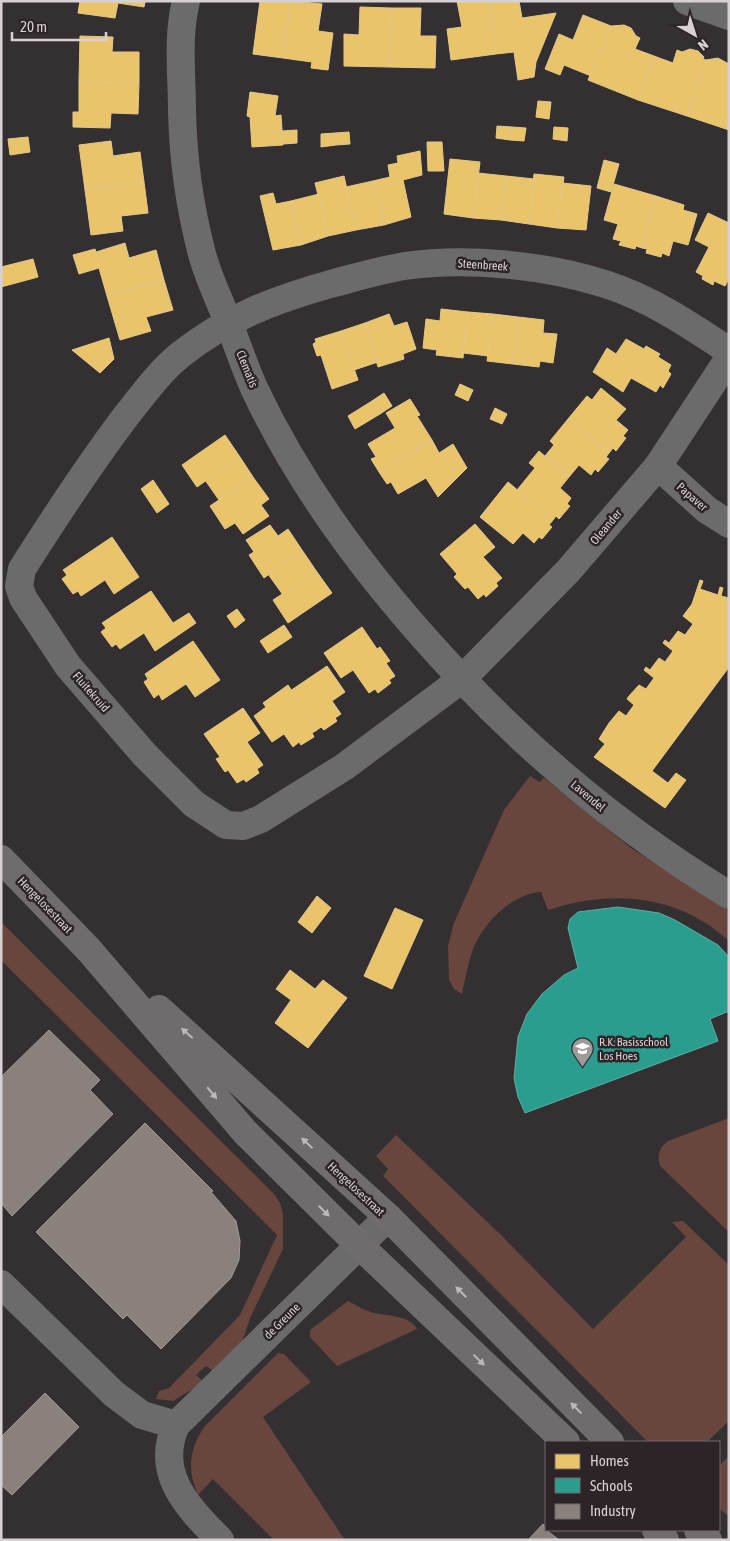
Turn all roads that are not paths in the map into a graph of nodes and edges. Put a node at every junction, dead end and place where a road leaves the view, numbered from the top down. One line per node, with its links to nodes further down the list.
1 (186, 1): 4 (street, Clematis)
2 (686, 1): 3 (street)
3 (729, 16)
4 (228, 322): 5 (street, Steenbreek); 9 (street, Clematis); 9 (street, Fluitekruid)
5 (729, 351)
6 (729, 358): 7 (street, Oleander)
7 (658, 466): 8 (street, Papaver); 9 (street, Oleander)
8 (729, 524)
9 (462, 679): 11 (street, Lavendel)
10 (1, 859): 12 (main road, Hengelosestraat)
11 (729, 895)
12 (89, 950): 13 (main road, Hengelosestraat, one-way to 12); 14 (main road, Hengelosestraat, one-way to 14)
13 (388, 1217): 14 (street, de Greune); 18 (main road, Hengelosestraat, one-way to 13)
14 (359, 1245): 16 (street, de Greune); 17 (main road, Hengelosestraat, one-way to 17)
15 (1, 1284): 16 (street)
16 (176, 1425): 20 (street)
17 (565, 1441)
18 (609, 1441)
19 (699, 1531): 21 (main road)
20 (220, 1540)
21 (708, 1540)

